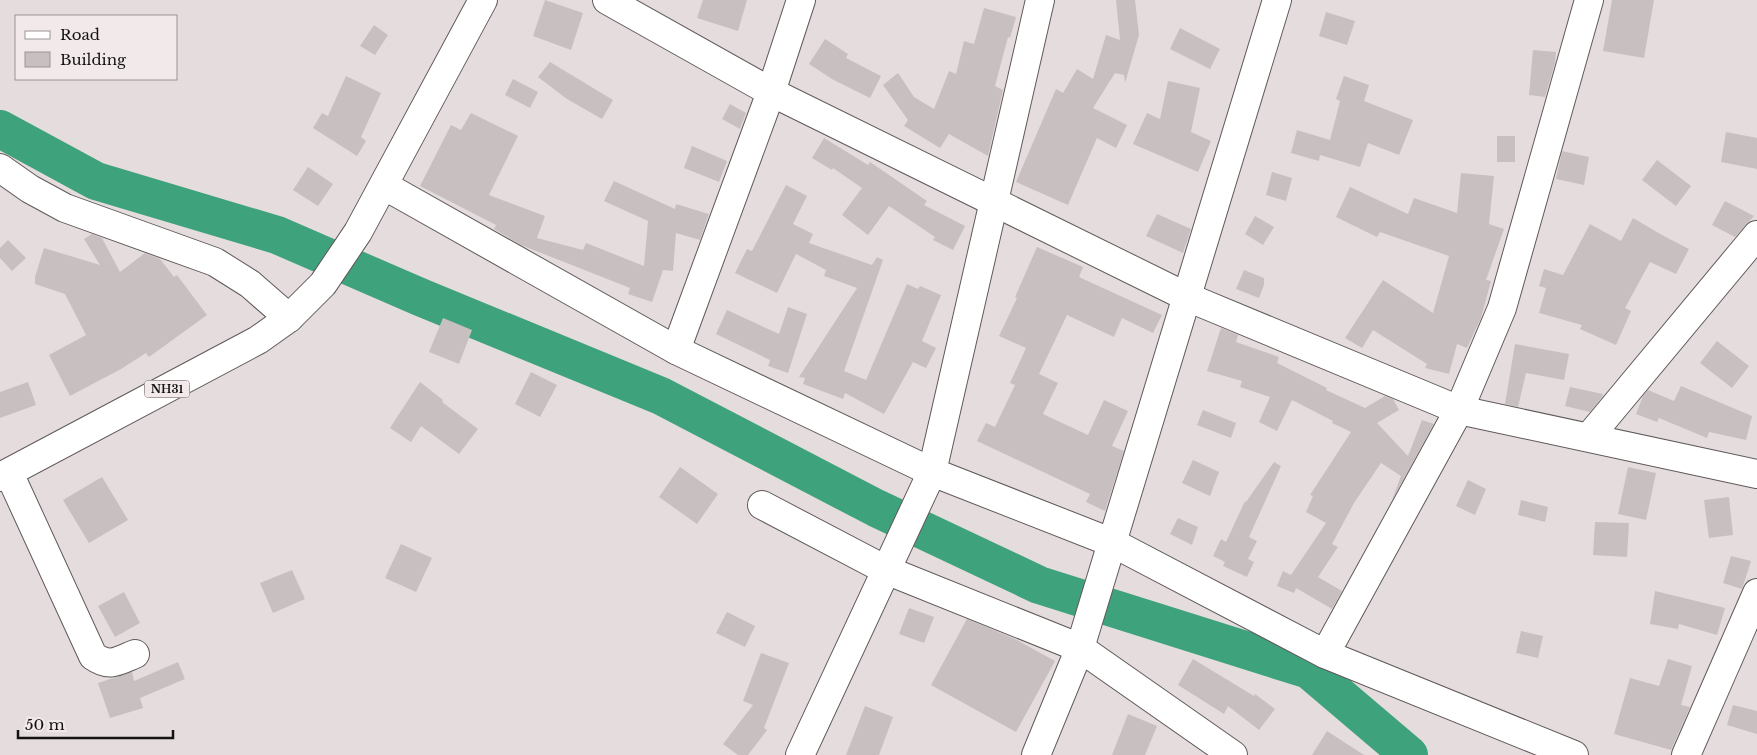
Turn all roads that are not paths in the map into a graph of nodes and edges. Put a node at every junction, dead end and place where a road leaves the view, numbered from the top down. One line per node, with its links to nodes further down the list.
1 (483, 0): 9 (main road, NH31)
2 (608, 0): 7 (main road)
3 (801, 0): 7 (main road)
4 (1040, 0): 10 (main road)
5 (1277, 0): 12 (main road)
6 (1589, 0): 15 (main road)
7 (771, 92): 10 (main road); 14 (main road)
8 (0, 168): 13 (main road)
9 (385, 186): 13 (main road, NH31); 14 (main road)
10 (994, 202): 12 (main road); 17 (main road)
11 (1757, 235): 16 (main road)
12 (1187, 297): 15 (main road); 21 (main road)
13 (289, 318): 19 (main road, NH31)
14 (676, 350): 17 (main road)
15 (1459, 410): 16 (main road); 26 (main road)
16 (1589, 437): 18 (main road)
17 (932, 472): 21 (main road); 22 (main road)
18 (1757, 474)
19 (5, 475): 25 (main road)
20 (762, 504): 22 (main road)
21 (1113, 543): 24 (main road); 26 (main road)
22 (886, 570): 24 (main road); 27 (main road)
23 (1757, 593): 31 (main road)
24 (1080, 648): 28 (main road); 29 (main road)
25 (135, 654)
26 (1326, 654): 30 (main road)
27 (800, 755)
28 (1036, 755)
29 (1233, 755)
30 (1574, 755)
31 (1686, 755)

